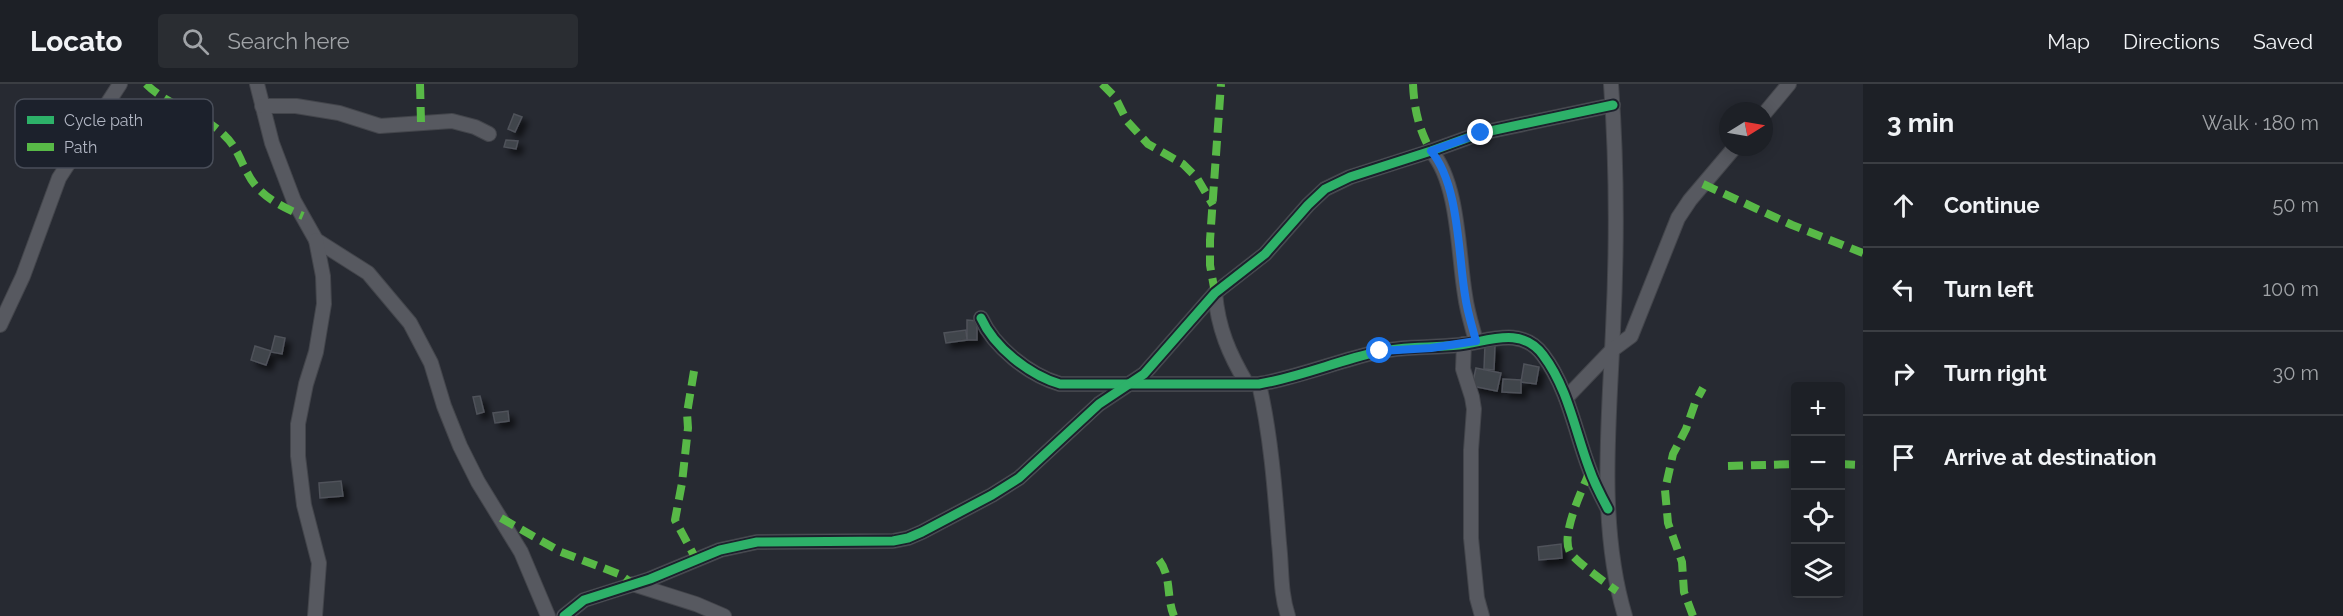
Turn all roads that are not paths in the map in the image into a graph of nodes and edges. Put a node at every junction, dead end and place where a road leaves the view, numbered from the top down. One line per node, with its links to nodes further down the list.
1 (120, 84): 5 (street)
2 (1611, 84): 7 (street)
3 (1789, 84): 6 (street)
4 (258, 85): 8 (street)
5 (110, 99)
6 (1773, 103)
7 (1612, 105): 10 (street); 18 (street)
8 (262, 106): 9 (street); 13 (street)
9 (489, 134)
10 (1431, 151): 14 (street); 17 (street)
11 (1727, 156): 18 (street)
12 (65, 168): 16 (street)
13 (316, 240): 24 (street); 25 (street)
14 (1215, 293): 19 (street); 20 (street)
15 (981, 318): 19 (street)
16 (0, 324)
17 (1470, 342): 20 (street); 21 (street); 29 (street)
18 (1612, 350): 21 (street); 22 (street)
19 (1132, 384): 20 (street); 23 (street)
20 (1253, 384): 28 (street)
21 (1566, 398): 22 (street)
22 (1608, 509): 30 (street)
23 (633, 584): 26 (street); 27 (street)
24 (315, 616)
25 (548, 616)
26 (564, 616)
27 (724, 616)
28 (1288, 616)
29 (1482, 616)
30 (1625, 616)

